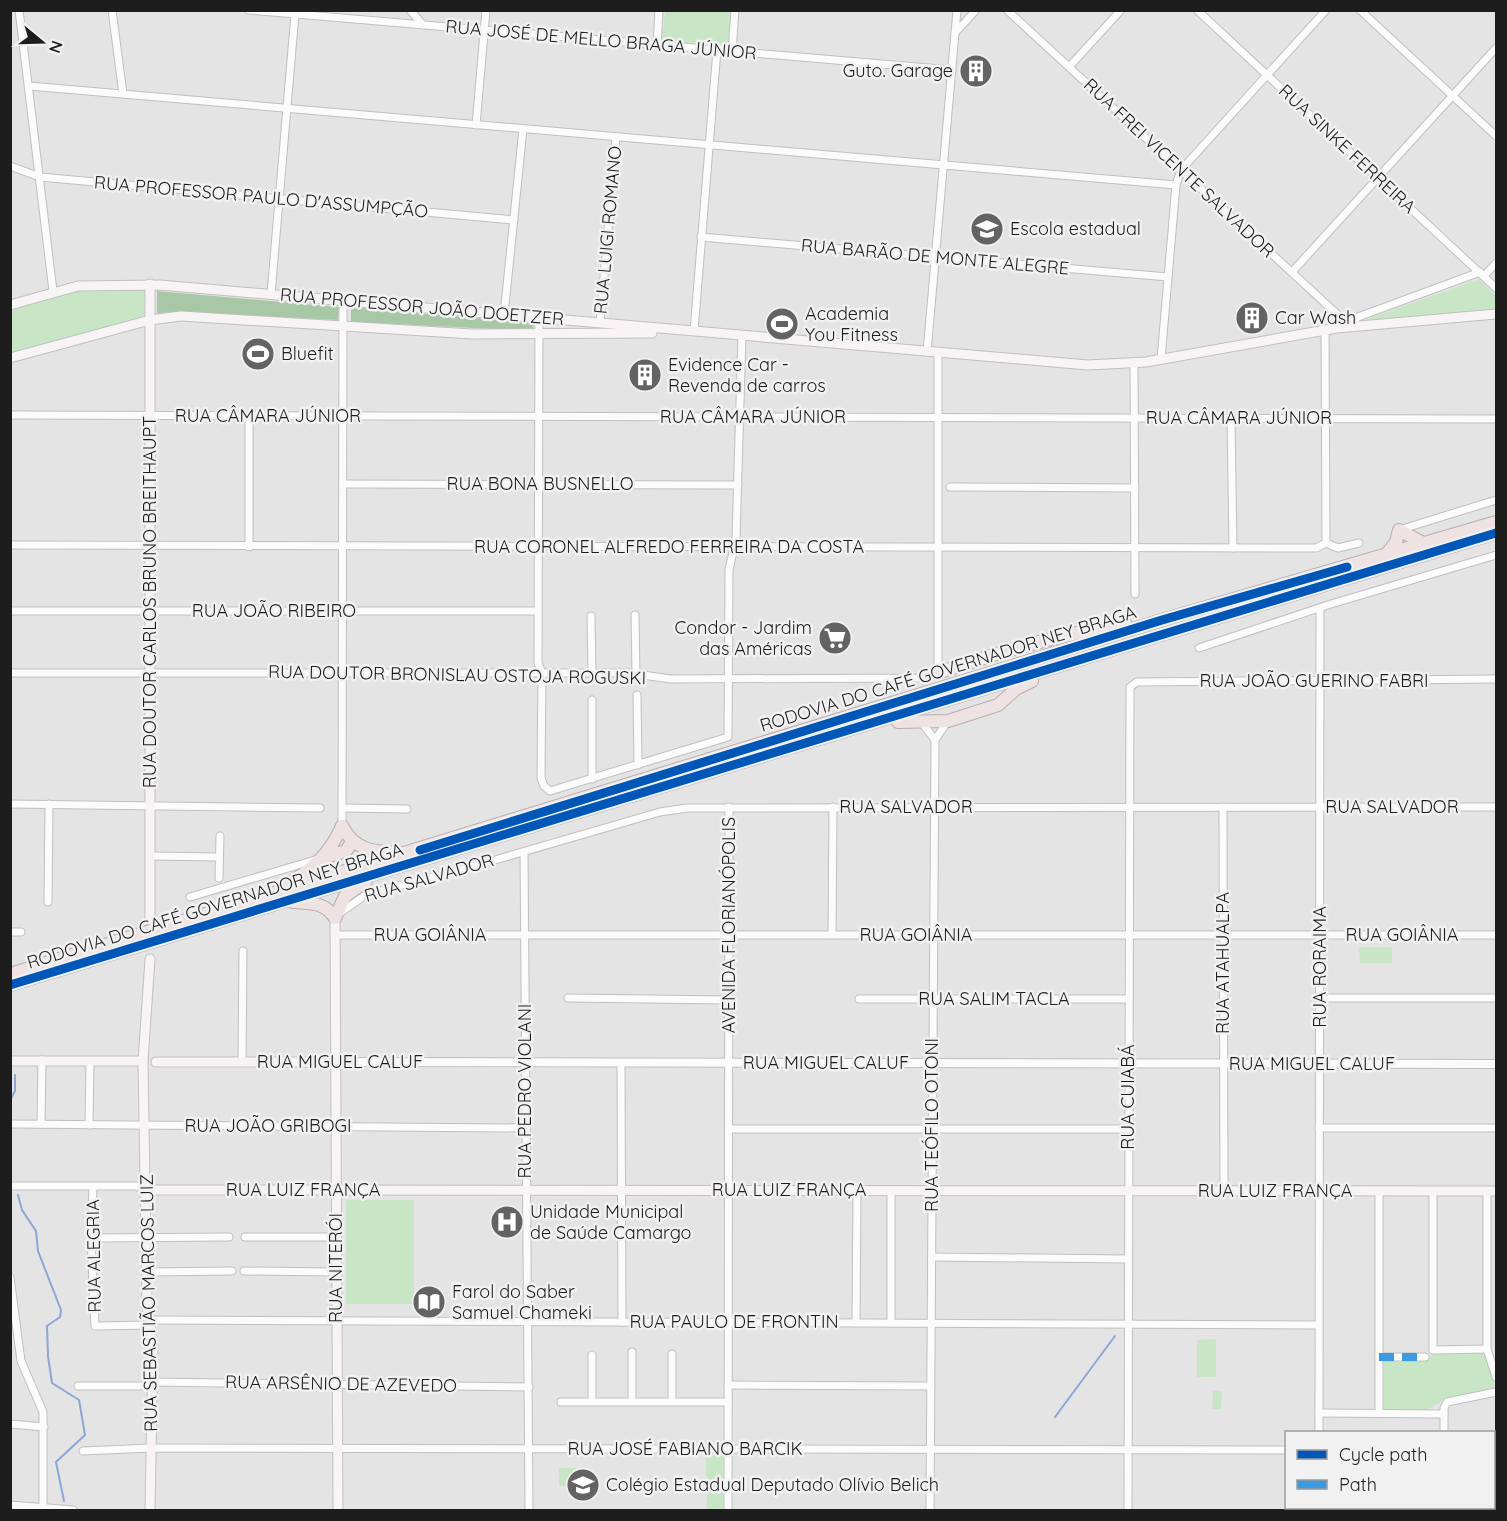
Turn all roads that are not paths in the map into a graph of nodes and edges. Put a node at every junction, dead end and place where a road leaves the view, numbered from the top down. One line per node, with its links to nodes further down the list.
1 (20, 10): 27 (street)
2 (112, 10): 28 (street)
3 (249, 10): 15 (street, RUA JOSÉ DE MELLO BRAGA JÚNIOR)
4 (410, 10): 17 (street)
5 (486, 10): 18 (street)
6 (659, 10): 20 (street)
7 (735, 10): 23 (street)
8 (957, 10): 19 (street)
9 (976, 10): 19 (street)
10 (1007, 10): 24 (street, RUA FREI VICENTE SALVADOR)
11 (1121, 10): 24 (street)
12 (1197, 10): 26 (street, RUA SINKE FERREIRA)
13 (1326, 10): 26 (street)
14 (1360, 10): 29 (street)
15 (284, 12): 16 (street, RUA JOSÉ DE MELLO BRAGA JÚNIOR)
16 (294, 14): 17 (street, RUA JOSÉ DE MELLO BRAGA JÚNIOR); 30 (street)
17 (423, 25): 18 (street, RUA JOSÉ DE MELLO BRAGA JÚNIOR)
18 (484, 30): 20 (street, RUA JOSÉ DE MELLO BRAGA JÚNIOR); 31 (street)
19 (955, 33): 25 (street)
20 (657, 45): 22 (street, RUA JOSÉ DE MELLO BRAGA JÚNIOR)
21 (1497, 48): 29 (street)
22 (717, 50): 23 (street, RUA JOSÉ DE MELLO BRAGA JÚNIOR); 35 (street)
23 (732, 51): 25 (street, RUA JOSÉ DE MELLO BRAGA JÚNIOR)
24 (1069, 68): 38 (street, RUA FREI VICENTE SALVADOR)
25 (952, 70): 36 (street)
26 (1267, 75): 38 (street); 40 (street, RUA SINKE FERREIRA)
27 (29, 86): 28 (street); 39 (street)
28 (123, 94): 30 (street)
29 (1453, 96): 34 (street); 40 (street)
30 (287, 108): 31 (street); 42 (street)
31 (476, 125): 32 (street)
32 (523, 129): 33 (street); 43 (street)
33 (616, 136): 35 (street); 60 (street, RUA LUIGI ROMANO)
34 (1497, 136)
35 (709, 145): 36 (street); 44 (street)
36 (944, 165): 41 (street); 45 (street)
37 (10, 166): 39 (street, RUA PROFESSOR PAULO D'ASSUMPÇÃO)
38 (1181, 170): 41 (street); 47 (street, RUA FREI VICENTE SALVADOR)
39 (40, 177): 42 (street, RUA PROFESSOR PAULO D'ASSUMPÇÃO); 52 (street)
40 (1378, 178): 47 (street); 48 (street, RUA SINKE FERREIRA)
41 (1176, 185): 49 (street)
42 (279, 199): 43 (street, RUA PROFESSOR PAULO D'ASSUMPÇÃO); 53 (street)
43 (513, 220): 57 (street)
44 (702, 237): 45 (street, RUA BARÃO DE MONTE ALEGRE); 64 (street)
45 (935, 257): 49 (street, RUA BARÃO DE MONTE ALEGRE); 67 (street)
46 (1497, 263): 48 (street)
47 (1292, 272): 62 (street, RUA FREI VICENTE SALVADOR)
48 (1482, 274): 51 (street, RUA SINKE FERREIRA); 62 (street)
49 (1168, 277): 70 (street)
50 (150, 284): 52 (main road, RUA PROFESSOR JOÃO DOETZER); 53 (main road, RUA PROFESSOR JOÃO DOETZER); 59 (main road, RUA DOUTOR CARLOS BRUNO BREITHAUPT)
51 (1497, 288)
52 (53, 291): 55 (main road, RUA PROFESSOR JOÃO DOETZER)
53 (272, 294): 54 (main road, RUA PROFESSOR JOÃO DOETZER)
54 (343, 300): 57 (main road, RUA PROFESSOR JOÃO DOETZER); 61 (street)
55 (10, 305)
56 (1497, 314): 62 (main road, RUA PROFESSOR JOÃO DOETZER)
57 (504, 315): 58 (main road, RUA PROFESSOR JOÃO DOETZER)
58 (539, 318): 60 (main road, RUA PROFESSOR JOÃO DOETZER); 65 (street)
59 (150, 320): 61 (main road, RUA PROFESSOR JOÃO DOETZER); 69 (main road, RUA PROFESSOR JOÃO DOETZER); 73 (main road, RUA DOUTOR CARLOS BRUNO BREITHAUPT)
60 (600, 323): 64 (main road, RUA PROFESSOR JOÃO DOETZER)
61 (343, 325): 65 (main road, RUA PROFESSOR JOÃO DOETZER); 75 (street)
62 (1350, 326): 63 (main road, RUA PROFESSOR JOÃO DOETZER)
63 (1325, 329): 70 (main road, RUA PROFESSOR JOÃO DOETZER); 81 (street)
64 (694, 331): 65 (main road, RUA PROFESSOR JOÃO DOETZER); 66 (main road, RUA PROFESSOR JOÃO DOETZER)
65 (539, 335): 76 (street)
66 (742, 335): 67 (main road, RUA PROFESSOR JOÃO DOETZER); 77 (street)
67 (927, 352): 68 (main road, RUA PROFESSOR JOÃO DOETZER)
68 (938, 353): 71 (main road, RUA PROFESSOR JOÃO DOETZER); 78 (street)
69 (10, 358)
70 (1161, 359): 71 (main road, RUA PROFESSOR JOÃO DOETZER)
71 (1134, 363): 79 (street)
72 (10, 416): 73 (street, RUA CÂMARA JÚNIOR)
73 (150, 416): 74 (street, RUA CÂMARA JÚNIOR); 96 (main road, RUA DOUTOR CARLOS BRUNO BREITHAUPT)
74 (249, 416): 75 (street, RUA CÂMARA JÚNIOR); 97 (street)
75 (343, 416): 76 (street, RUA CÂMARA JÚNIOR); 83 (street)
76 (539, 417): 77 (street, RUA CÂMARA JÚNIOR); 84 (street)
77 (740, 417): 78 (street, RUA CÂMARA JÚNIOR); 85 (street)
78 (938, 418): 79 (street, RUA CÂMARA JÚNIOR); 101 (street)
79 (1134, 418): 80 (street, RUA CÂMARA JÚNIOR); 87 (street)
80 (1231, 418): 81 (street, RUA CÂMARA JÚNIOR); 103 (street)
81 (1326, 418): 82 (street, RUA CÂMARA JÚNIOR); 92 (street)
82 (1497, 419)
83 (343, 484): 84 (street, RUA BONA BUSNELLO); 98 (street)
84 (538, 484): 85 (street, RUA BONA BUSNELLO); 99 (street)
85 (738, 485): 100 (street)
86 (950, 487): 87 (street)
87 (1135, 488): 102 (street)
88 (1497, 500): 90 (street)
89 (1497, 522): 94 (highway, RODOVIA DO CAFÉ GOVERNADOR NEY BRAGA)
90 (1399, 530): 94 (highway); 105 (highway)
91 (1497, 533): 116 (highway, RODOVIA DO CAFÉ GOVERNADOR NEY BRAGA)
92 (1326, 543): 93 (street, RUA CORONEL ALFREDO FERREIRA DA COSTA); 103 (street, RUA CORONEL ALFREDO FERREIRA DA COSTA)
93 (1359, 543)
94 (1425, 544): 105 (highway, RODOVIA DO CAFÉ GOVERNADOR NEY BRAGA)
95 (10, 545): 96 (street, RUA CORONEL ALFREDO FERREIRA DA COSTA)
96 (150, 547): 97 (street, RUA CORONEL ALFREDO FERREIRA DA COSTA); 108 (main road, RUA DOUTOR CARLOS BRUNO BREITHAUPT)
97 (249, 547): 98 (street, RUA CORONEL ALFREDO FERREIRA DA COSTA)
98 (343, 547): 99 (street, RUA CORONEL ALFREDO FERREIRA DA COSTA); 109 (street)
99 (538, 547): 100 (street, RUA CORONEL ALFREDO FERREIRA DA COSTA); 111 (street)
100 (733, 547): 101 (street, RUA CORONEL ALFREDO FERREIRA DA COSTA); 124 (street)
101 (938, 547): 102 (street, RUA CORONEL ALFREDO FERREIRA DA COSTA); 122 (street)
102 (1135, 548): 103 (street, RUA CORONEL ALFREDO FERREIRA DA COSTA); 106 (street)
103 (1233, 548)
104 (1497, 555): 107 (street)
105 (1384, 556): 114 (highway, RODOVIA DO CAFÉ GOVERNADOR NEY BRAGA)
106 (1135, 594)
107 (1320, 609): 115 (street); 126 (street, RUA RORAIMA)
108 (150, 610): 109 (street, RUA JOÃO RIBEIRO); 110 (street, RUA JOÃO RIBEIRO); 118 (main road, RUA DOUTOR CARLOS BRUNO BREITHAUPT)
109 (342, 610): 111 (street, RUA JOÃO RIBEIRO); 119 (street)
110 (10, 611)
111 (537, 611): 120 (street)
112 (591, 615): 121 (street)
113 (635, 615): 123 (street)
114 (1162, 620): 122 (highway); 154 (highway, RODOVIA DO CAFÉ GOVERNADOR NEY BRAGA)
115 (1198, 648)
116 (1094, 655): 131 (highway); 132 (highway, RODOVIA DO CAFÉ GOVERNADOR NEY BRAGA)
117 (10, 673): 118 (street, RUA DOUTOR BRONISLAU OSTOJA ROGUSKI)
118 (150, 673): 119 (street, RUA DOUTOR BRONISLAU OSTOJA ROGUSKI); 138 (main road, RUA DOUTOR CARLOS BRUNO BREITHAUPT)
119 (342, 673): 120 (street, RUA DOUTOR BRONISLAU OSTOJA ROGUSKI); 147 (street)
120 (542, 673): 121 (street, RUA DOUTOR BRONISLAU OSTOJA ROGUSKI); 135 (street)
121 (592, 673): 123 (street, RUA DOUTOR BRONISLAU OSTOJA ROGUSKI)
122 (938, 673): 124 (street, RUA DOUTOR BRONISLAU OSTOJA ROGUSKI)
123 (636, 674): 124 (street, RUA DOUTOR BRONISLAU OSTOJA ROGUSKI)
124 (728, 679): 134 (street)
125 (1497, 679): 126 (street, RUA JOÃO GUERINO FABRI)
126 (1320, 681): 127 (street, RUA JOÃO GUERINO FABRI); 144 (street, RUA RORAIMA)
127 (1132, 684): 142 (street, RUA CUIABÁ)
128 (637, 695): 134 (street)
129 (592, 700): 135 (street)
130 (918, 720): 131 (highway); 132 (highway); 133 (street)
131 (948, 721): 133 (street)
132 (856, 729): 158 (highway, RODOVIA DO CAFÉ GOVERNADOR NEY BRAGA)
133 (935, 740): 141 (street, RUA TEÓFILO OTONI)
134 (638, 765): 135 (street)
135 (592, 779)
136 (10, 804): 137 (street)
137 (49, 804): 138 (street); 162 (street)
138 (150, 806): 146 (street); 155 (main road, RUA DOUTOR CARLOS BRUNO BREITHAUPT)
139 (729, 807): 140 (street, RUA SALVADOR); 153 (street, RUA SALVADOR); 170 (street, AVENIDA FLORIANÓPOLIS)
140 (833, 807): 141 (street, RUA SALVADOR); 171 (street)
141 (934, 807): 142 (street, RUA SALVADOR); 172 (street, RUA TEÓFILO OTONI)
142 (1129, 807): 143 (street, RUA SALVADOR); 173 (street, RUA CUIABÁ)
143 (1223, 807): 144 (street, RUA SALVADOR); 174 (street, RUA ATAHUALPA)
144 (1320, 807): 145 (street, RUA SALVADOR); 175 (street, RUA RORAIMA)
145 (1497, 807)
146 (320, 808)
147 (342, 808): 148 (street); 149 (street)
148 (408, 809)
149 (342, 826): 151 (highway); 152 (highway)
150 (220, 836): 156 (street)
151 (352, 842): 152 (highway); 154 (highway); 157 (highway)
152 (333, 845): 157 (highway)
153 (524, 852): 164 (street, RUA SALVADOR); 169 (street, RUA PEDRO VIOLANI)
154 (410, 853): 161 (highway, RODOVIA DO CAFÉ GOVERNADOR NEY BRAGA)
155 (150, 856): 156 (street); 165 (main road, RUA DOUTOR CARLOS BRUNO BREITHAUPT)
156 (219, 856): 159 (street)
157 (322, 858): 160 (street); 161 (highway)
158 (375, 874): 163 (highway, RODOVIA DO CAFÉ GOVERNADOR NEY BRAGA); 164 (highway)
159 (219, 878)
160 (190, 897)
161 (266, 897): 179 (highway, RODOVIA DO CAFÉ GOVERNADOR NEY BRAGA)
162 (48, 902)
163 (283, 902): 164 (highway); 180 (highway, RODOVIA DO CAFÉ GOVERNADOR NEY BRAGA)
164 (335, 918): 168 (main road, RUA NITERÓI)
165 (150, 920)
166 (10, 932): 167 (street)
167 (21, 932)
168 (335, 935): 169 (street, RUA GOIÂNIA); 195 (main road, RUA NITERÓI)
169 (525, 935): 170 (street, RUA GOIÂNIA); 196 (street, RUA PEDRO VIOLANI)
170 (729, 935): 171 (street, RUA GOIÂNIA); 187 (street, AVENIDA FLORIANÓPOLIS)
171 (832, 935): 172 (street, RUA GOIÂNIA)
172 (933, 935): 173 (street, RUA GOIÂNIA); 185 (street, RUA TEÓFILO OTONI)
173 (1129, 935): 174 (street, RUA GOIÂNIA); 186 (street, RUA CUIABÁ)
174 (1223, 935): 175 (street, RUA GOIÂNIA); 201 (street, RUA ATAHUALPA)
175 (1320, 935): 176 (street, RUA GOIÂNIA); 182 (street, RUA RORAIMA)
176 (1497, 935)
177 (243, 951): 194 (street)
178 (150, 959): 188 (main road, RUA SEBASTIÃO MARCOS LUIZ)
179 (10, 974)
180 (10, 985)
181 (568, 998): 187 (street)
182 (1320, 998): 183 (street); 202 (street, RUA RORAIMA)
183 (1497, 998)
184 (859, 999): 185 (street, RUA SALIM TACLA)
185 (933, 999): 186 (street, RUA SALIM TACLA); 199 (street, RUA TEÓFILO OTONI)
186 (1128, 999): 200 (street, RUA CUIABÁ)
187 (729, 1000): 198 (street, AVENIDA FLORIANÓPOLIS)
188 (145, 1040): 192 (main road, RUA SEBASTIÃO MARCOS LUIZ); 193 (main road)
189 (42, 1060): 190 (main road); 191 (main road); 206 (street)
190 (10, 1061)
191 (90, 1061): 192 (main road); 207 (street)
192 (144, 1061): 204 (main road, RUA SEBASTIÃO MARCOS LUIZ)
193 (156, 1062): 194 (main road, RUA MIGUEL CALUF); 204 (main road, RUA SEBASTIÃO MARCOS LUIZ)
194 (242, 1062): 195 (main road, RUA MIGUEL CALUF)
195 (335, 1062): 196 (street, RUA MIGUEL CALUF); 209 (main road, RUA NITERÓI)
196 (525, 1063): 197 (street, RUA MIGUEL CALUF); 210 (street, RUA PEDRO VIOLANI)
197 (621, 1063): 198 (street, RUA MIGUEL CALUF); 221 (street)
198 (729, 1063): 199 (street, RUA MIGUEL CALUF); 213 (street, AVENIDA FLORIANÓPOLIS)
199 (933, 1063): 200 (street, RUA MIGUEL CALUF); 214 (street, RUA TEÓFILO OTONI)
200 (1128, 1064): 201 (street, RUA MIGUEL CALUF); 215 (street, RUA CUIABÁ)
201 (1223, 1064): 202 (street, RUA MIGUEL CALUF); 227 (street, RUA ATAHUALPA)
202 (1319, 1064): 203 (street, RUA MIGUEL CALUF); 211 (street, RUA RORAIMA)
203 (1497, 1064)
204 (145, 1095): 208 (main road, RUA SEBASTIÃO MARCOS LUIZ)
205 (10, 1124): 206 (street, RUA JOÃO GRIBOGI)
206 (41, 1124): 207 (street, RUA JOÃO GRIBOGI)
207 (89, 1125): 208 (street, RUA JOÃO GRIBOGI)
208 (146, 1125): 209 (street, RUA JOÃO GRIBOGI); 218 (main road, RUA SEBASTIÃO MARCOS LUIZ)
209 (336, 1126): 210 (street, RUA JOÃO GRIBOGI); 219 (main road, RUA NITERÓI)
210 (525, 1128): 220 (street, RUA PEDRO VIOLANI)
211 (1319, 1128): 212 (street); 228 (street, RUA RORAIMA)
212 (1497, 1128)
213 (729, 1129): 214 (street); 222 (street, AVENIDA FLORIANÓPOLIS)
214 (932, 1129): 215 (street); 225 (street, RUA TEÓFILO OTONI)
215 (1128, 1130): 226 (street, RUA CUIABÁ)
216 (10, 1186): 217 (street, RUA LUIZ FRANÇA)
217 (93, 1186): 218 (street, RUA LUIZ FRANÇA); 236 (street, RUA ALEGRIA)
218 (147, 1190): 219 (main road, RUA LUIZ FRANÇA); 232 (main road, RUA SEBASTIÃO MARCOS LUIZ)
219 (336, 1190): 220 (main road, RUA LUIZ FRANÇA); 235 (main road, RUA NITERÓI)
220 (526, 1190): 221 (main road, RUA LUIZ FRANÇA); 246 (street, RUA PEDRO VIOLANI)
221 (621, 1190): 222 (main road, RUA LUIZ FRANÇA); 247 (street)
222 (728, 1190): 223 (main road, RUA LUIZ FRANÇA); 248 (street, AVENIDA FLORIANÓPOLIS)
223 (857, 1190): 224 (main road, RUA LUIZ FRANÇA); 250 (street)
224 (891, 1191): 225 (main road, RUA LUIZ FRANÇA); 251 (street)
225 (932, 1191): 226 (main road, RUA LUIZ FRANÇA); 237 (street, RUA TEÓFILO OTONI)
226 (1128, 1191): 227 (main road, RUA LUIZ FRANÇA); 238 (street, RUA CUIABÁ)
227 (1224, 1191): 228 (main road, RUA LUIZ FRANÇA)
228 (1319, 1191): 229 (main road, RUA LUIZ FRANÇA); 254 (street, RUA RORAIMA)
229 (1379, 1191): 230 (main road, RUA LUIZ FRANÇA); 262 (street)
230 (1433, 1191): 231 (main road, RUA LUIZ FRANÇA); 258 (street)
231 (1492, 1191): 256 (street)
232 (147, 1237): 233 (street); 236 (street); 241 (main road, RUA SEBASTIÃO MARCOS LUIZ)
233 (229, 1237)
234 (245, 1237): 235 (street)
235 (336, 1237): 242 (main road, RUA NITERÓI)
236 (91, 1238): 255 (street, RUA ALEGRIA)
237 (932, 1257): 238 (street); 252 (street, RUA TEÓFILO OTONI)
238 (1128, 1258): 253 (street, RUA CUIABÁ)
239 (232, 1271): 241 (street)
240 (244, 1271): 242 (street)
241 (147, 1272): 249 (main road, RUA SEBASTIÃO MARCOS LUIZ)
242 (336, 1272): 245 (main road, RUA NITERÓI)
243 (10, 1277): 244 (street)
244 (13, 1310): 265 (street)
245 (336, 1321): 246 (street, RUA PAULO DE FRONTIN); 249 (street, RUA PAULO DE FRONTIN); 268 (main road, RUA NITERÓI)
246 (530, 1321): 247 (street, RUA PAULO DE FRONTIN); 272 (street, RUA PEDRO VIOLANI)
247 (622, 1322): 248 (street, RUA PAULO DE FRONTIN)
248 (728, 1322): 250 (street, RUA PAULO DE FRONTIN); 270 (street, AVENIDA FLORIANÓPOLIS)
249 (150, 1323): 255 (street, RUA PAULO DE FRONTIN); 267 (main road, RUA SEBASTIÃO MARCOS LUIZ)
250 (856, 1323): 251 (street, RUA PAULO DE FRONTIN)
251 (891, 1323): 252 (street, RUA PAULO DE FRONTIN)
252 (931, 1323): 253 (street, RUA PAULO DE FRONTIN); 271 (street, RUA TEÓFILO OTONI)
253 (1128, 1324): 254 (street, RUA PAULO DE FRONTIN); 291 (street, RUA CUIABÁ)
254 (1319, 1325): 279 (street, RUA RORAIMA)
255 (95, 1326)
256 (1487, 1338): 257 (street); 258 (street)
257 (1497, 1338)
258 (1487, 1349): 266 (street)
259 (632, 1352): 276 (street)
260 (672, 1354): 277 (street)
261 (592, 1355): 275 (street)
262 (1379, 1357): 263 (street); 280 (street)
263 (1425, 1357)
264 (10, 1360): 265 (street)
265 (21, 1361): 283 (street)
266 (1497, 1377)
267 (152, 1384): 268 (street, RUA ARSÊNIO DE AZEVEDO); 269 (street, RUA ARSÊNIO DE AZEVEDO); 286 (main road, RUA SEBASTIÃO MARCOS LUIZ)
268 (337, 1384): 272 (street, RUA ARSÊNIO DE AZEVEDO); 287 (main road, RUA NITERÓI)
269 (78, 1386)
270 (728, 1386): 271 (street); 278 (street, AVENIDA FLORIANÓPOLIS)
271 (931, 1386): 290 (street, RUA TEÓFILO OTONI)
272 (529, 1387): 288 (street, RUA PEDRO VIOLANI)
273 (1497, 1392): 281 (street)
274 (561, 1402): 275 (street)
275 (592, 1402): 276 (street)
276 (632, 1402): 277 (street)
277 (672, 1402): 278 (street)
278 (728, 1402): 289 (street, AVENIDA FLORIANÓPOLIS)
279 (1319, 1413): 280 (street); 284 (street, RUA RORAIMA)
280 (1379, 1413): 281 (street)
281 (1444, 1413): 285 (street)
282 (10, 1424): 283 (street)
283 (44, 1427): 295 (street)
284 (1319, 1431)
285 (1444, 1431)
286 (151, 1448): 287 (street, RUA JOSÉ FABIANO BARCIK); 293 (street, RUA JOSÉ FABIANO BARCIK); 297 (main road, RUA SEBASTIÃO MARCOS LUIZ)
287 (337, 1448): 288 (street, RUA JOSÉ FABIANO BARCIK); 298 (main road, RUA NITERÓI)
288 (529, 1449): 289 (street, RUA JOSÉ FABIANO BARCIK); 299 (street, RUA PEDRO VIOLANI)
289 (728, 1449): 290 (street, RUA JOSÉ FABIANO BARCIK); 300 (street, AVENIDA FLORIANÓPOLIS)
290 (930, 1449): 291 (street, RUA JOSÉ FABIANO BARCIK); 301 (street, RUA TEÓFILO OTONI)
291 (1128, 1450): 292 (street, RUA JOSÉ FABIANO BARCIK); 302 (street, RUA CUIABÁ)
292 (1285, 1450)
293 (83, 1451)
294 (10, 1505): 295 (street)
295 (43, 1509): 296 (street)
296 (73, 1510)
297 (150, 1510)
298 (338, 1510)
299 (529, 1510)
300 (728, 1510)
301 (930, 1510)
302 (1128, 1510)

